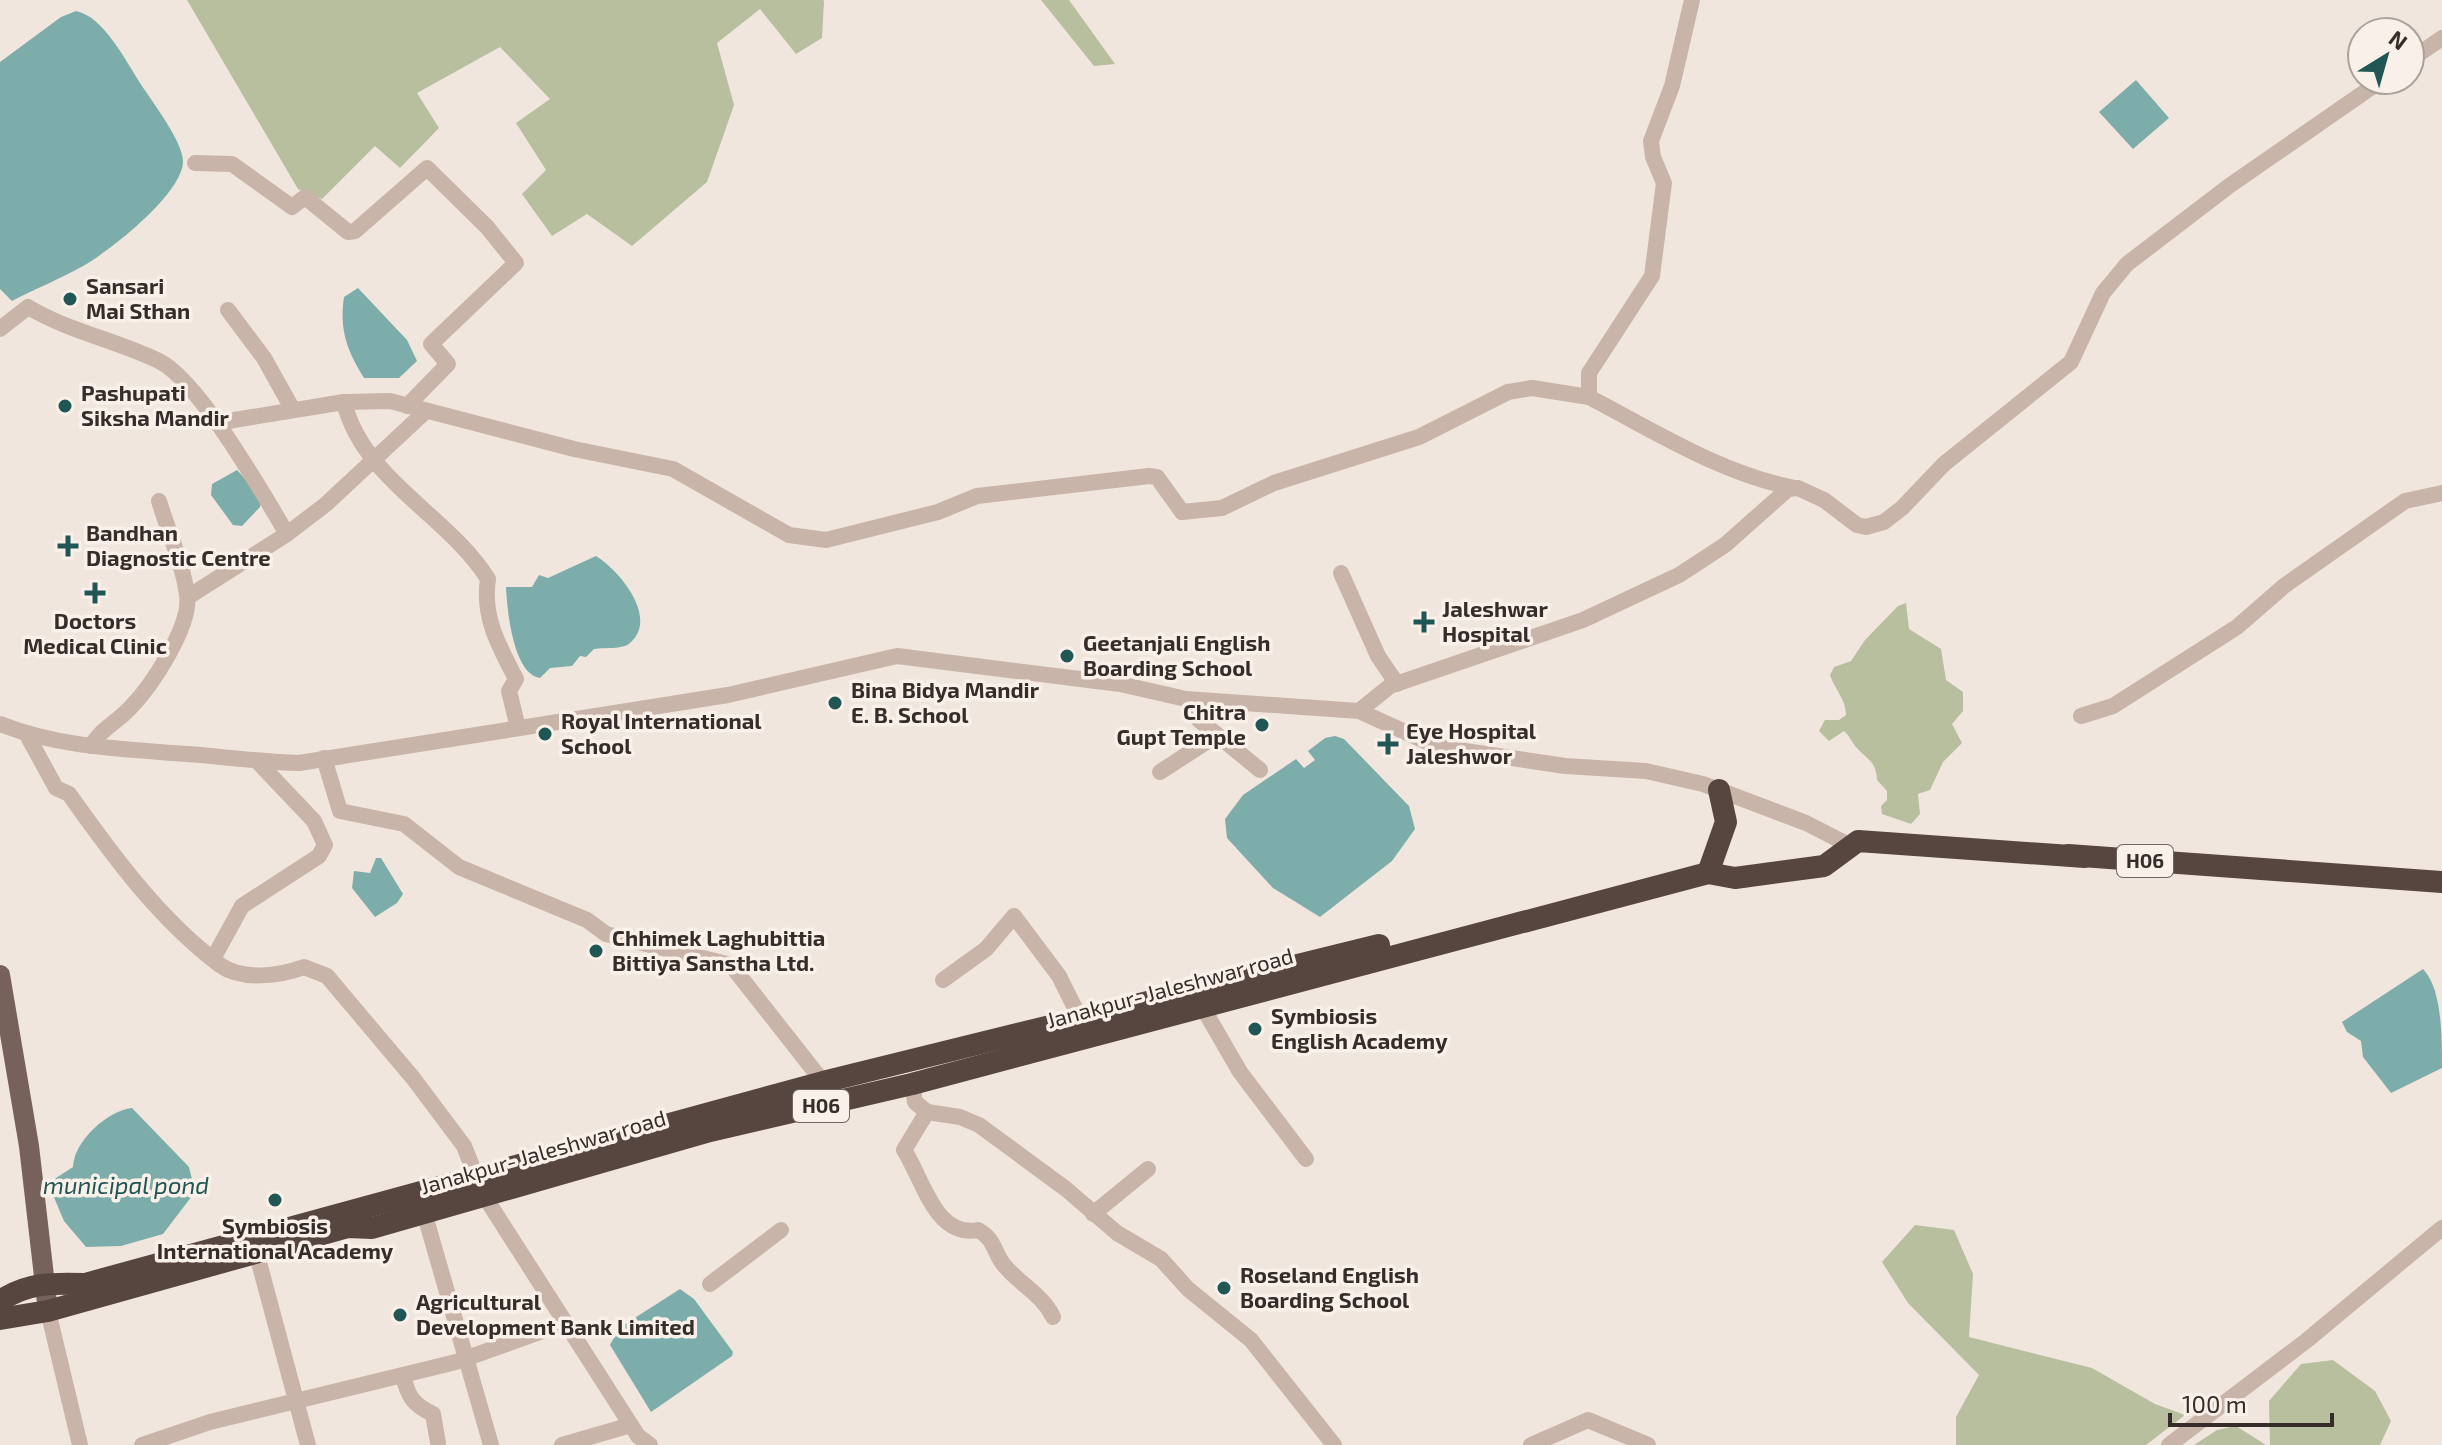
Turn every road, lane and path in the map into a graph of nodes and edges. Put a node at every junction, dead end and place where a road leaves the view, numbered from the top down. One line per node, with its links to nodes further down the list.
1 (1692, 0): 6 (street)
2 (2359, 96): 13 (street)
3 (195, 163): 8 (street)
4 (228, 310): 9 (street)
5 (0, 329): 11 (street)
6 (1589, 397): 10 (street); 13 (street)
7 (344, 402): 8 (street); 9 (street); 12 (street)
8 (407, 406): 10 (street)
9 (293, 410): 11 (street)
10 (426, 411): 12 (street)
11 (216, 423): 16 (street)
12 (375, 459): 16 (street); 24 (street)
13 (1798, 488): 19 (street)
14 (2442, 493): 22 (street)
15 (159, 501): 18 (street)
16 (287, 534): 18 (street)
17 (1341, 573): 19 (street)
18 (188, 597): 27 (street)
19 (1397, 684): 21 (street)
20 (1186, 699): 21 (street); 24 (street); 26 (street)
21 (1359, 711): 32 (street)
22 (2081, 716)
23 (0, 724): 25 (street)
24 (518, 728): 28 (street)
25 (27, 735): 27 (street); 38 (street)
26 (1217, 735): 30 (street); 31 (street)
27 (91, 746): 29 (street)
28 (324, 758): 29 (street); 43 (street)
29 (258, 762): 38 (street)
30 (1260, 770)
31 (1160, 772)
32 (1719, 790): 33 (street); 34 (highway)
33 (1849, 845): 34 (highway, Janakpur- Jaleshwar road / H06); 35 (highway, H06)
34 (1708, 873): 37 (highway, Janakpur- Jaleshwar road / H06)
35 (2316, 873): 36 (highway, H06); 36 (highway, H06, bridge)
36 (2442, 880)
37 (1595, 900): 41 (highway, Janakpur- Jaleshwar road / H06); 42 (highway, H06)
38 (214, 957): 48 (street)
39 (0, 975): 54 (main road)
40 (943, 980): 42 (street)
41 (1203, 1008): 44 (highway, Janakpur- Jaleshwar road / H06); 46 (street)
42 (1080, 1018): 43 (highway, H06)
43 (823, 1082): 48 (highway, H06)
44 (912, 1084): 45 (street); 48 (highway, Janakpur- Jaleshwar road / H06)
45 (927, 1112): 50 (street); 58 (street)
46 (1306, 1159)
47 (1148, 1169): 50 (street)
48 (480, 1186): 49 (highway, Janakpur- Jaleshwar road / H06); 54 (highway, H06); 60 (street)
49 (424, 1212): 53 (highway, Janakpur- Jaleshwar road / H06); 61 (street)
50 (1093, 1214): 72 (street)
51 (2442, 1228): 75 (street)
52 (781, 1230): 55 (street)
53 (257, 1255): 57 (highway, Janakpur- Jaleshwar road / H06); 63 (street)
54 (45, 1282): 56 (highway); 57 (main road)
55 (710, 1284)
56 (0, 1301)
57 (48, 1311): 59 (highway, Janakpur- Jaleshwar road); 66 (street)
58 (1053, 1317)
59 (0, 1319)
60 (565, 1323): 61 (street); 64 (street)
61 (466, 1358): 62 (street); 69 (street)
62 (403, 1376): 63 (street); 65 (street)
63 (295, 1400): 67 (street); 68 (street)
64 (631, 1425): 70 (street); 71 (street)
65 (438, 1443)
66 (80, 1445)
67 (142, 1445)
68 (308, 1445)
69 (491, 1445)
70 (562, 1445)
71 (650, 1445)
72 (1334, 1445)
73 (1531, 1445): 74 (street)
74 (1648, 1445)
75 (2169, 1445)

